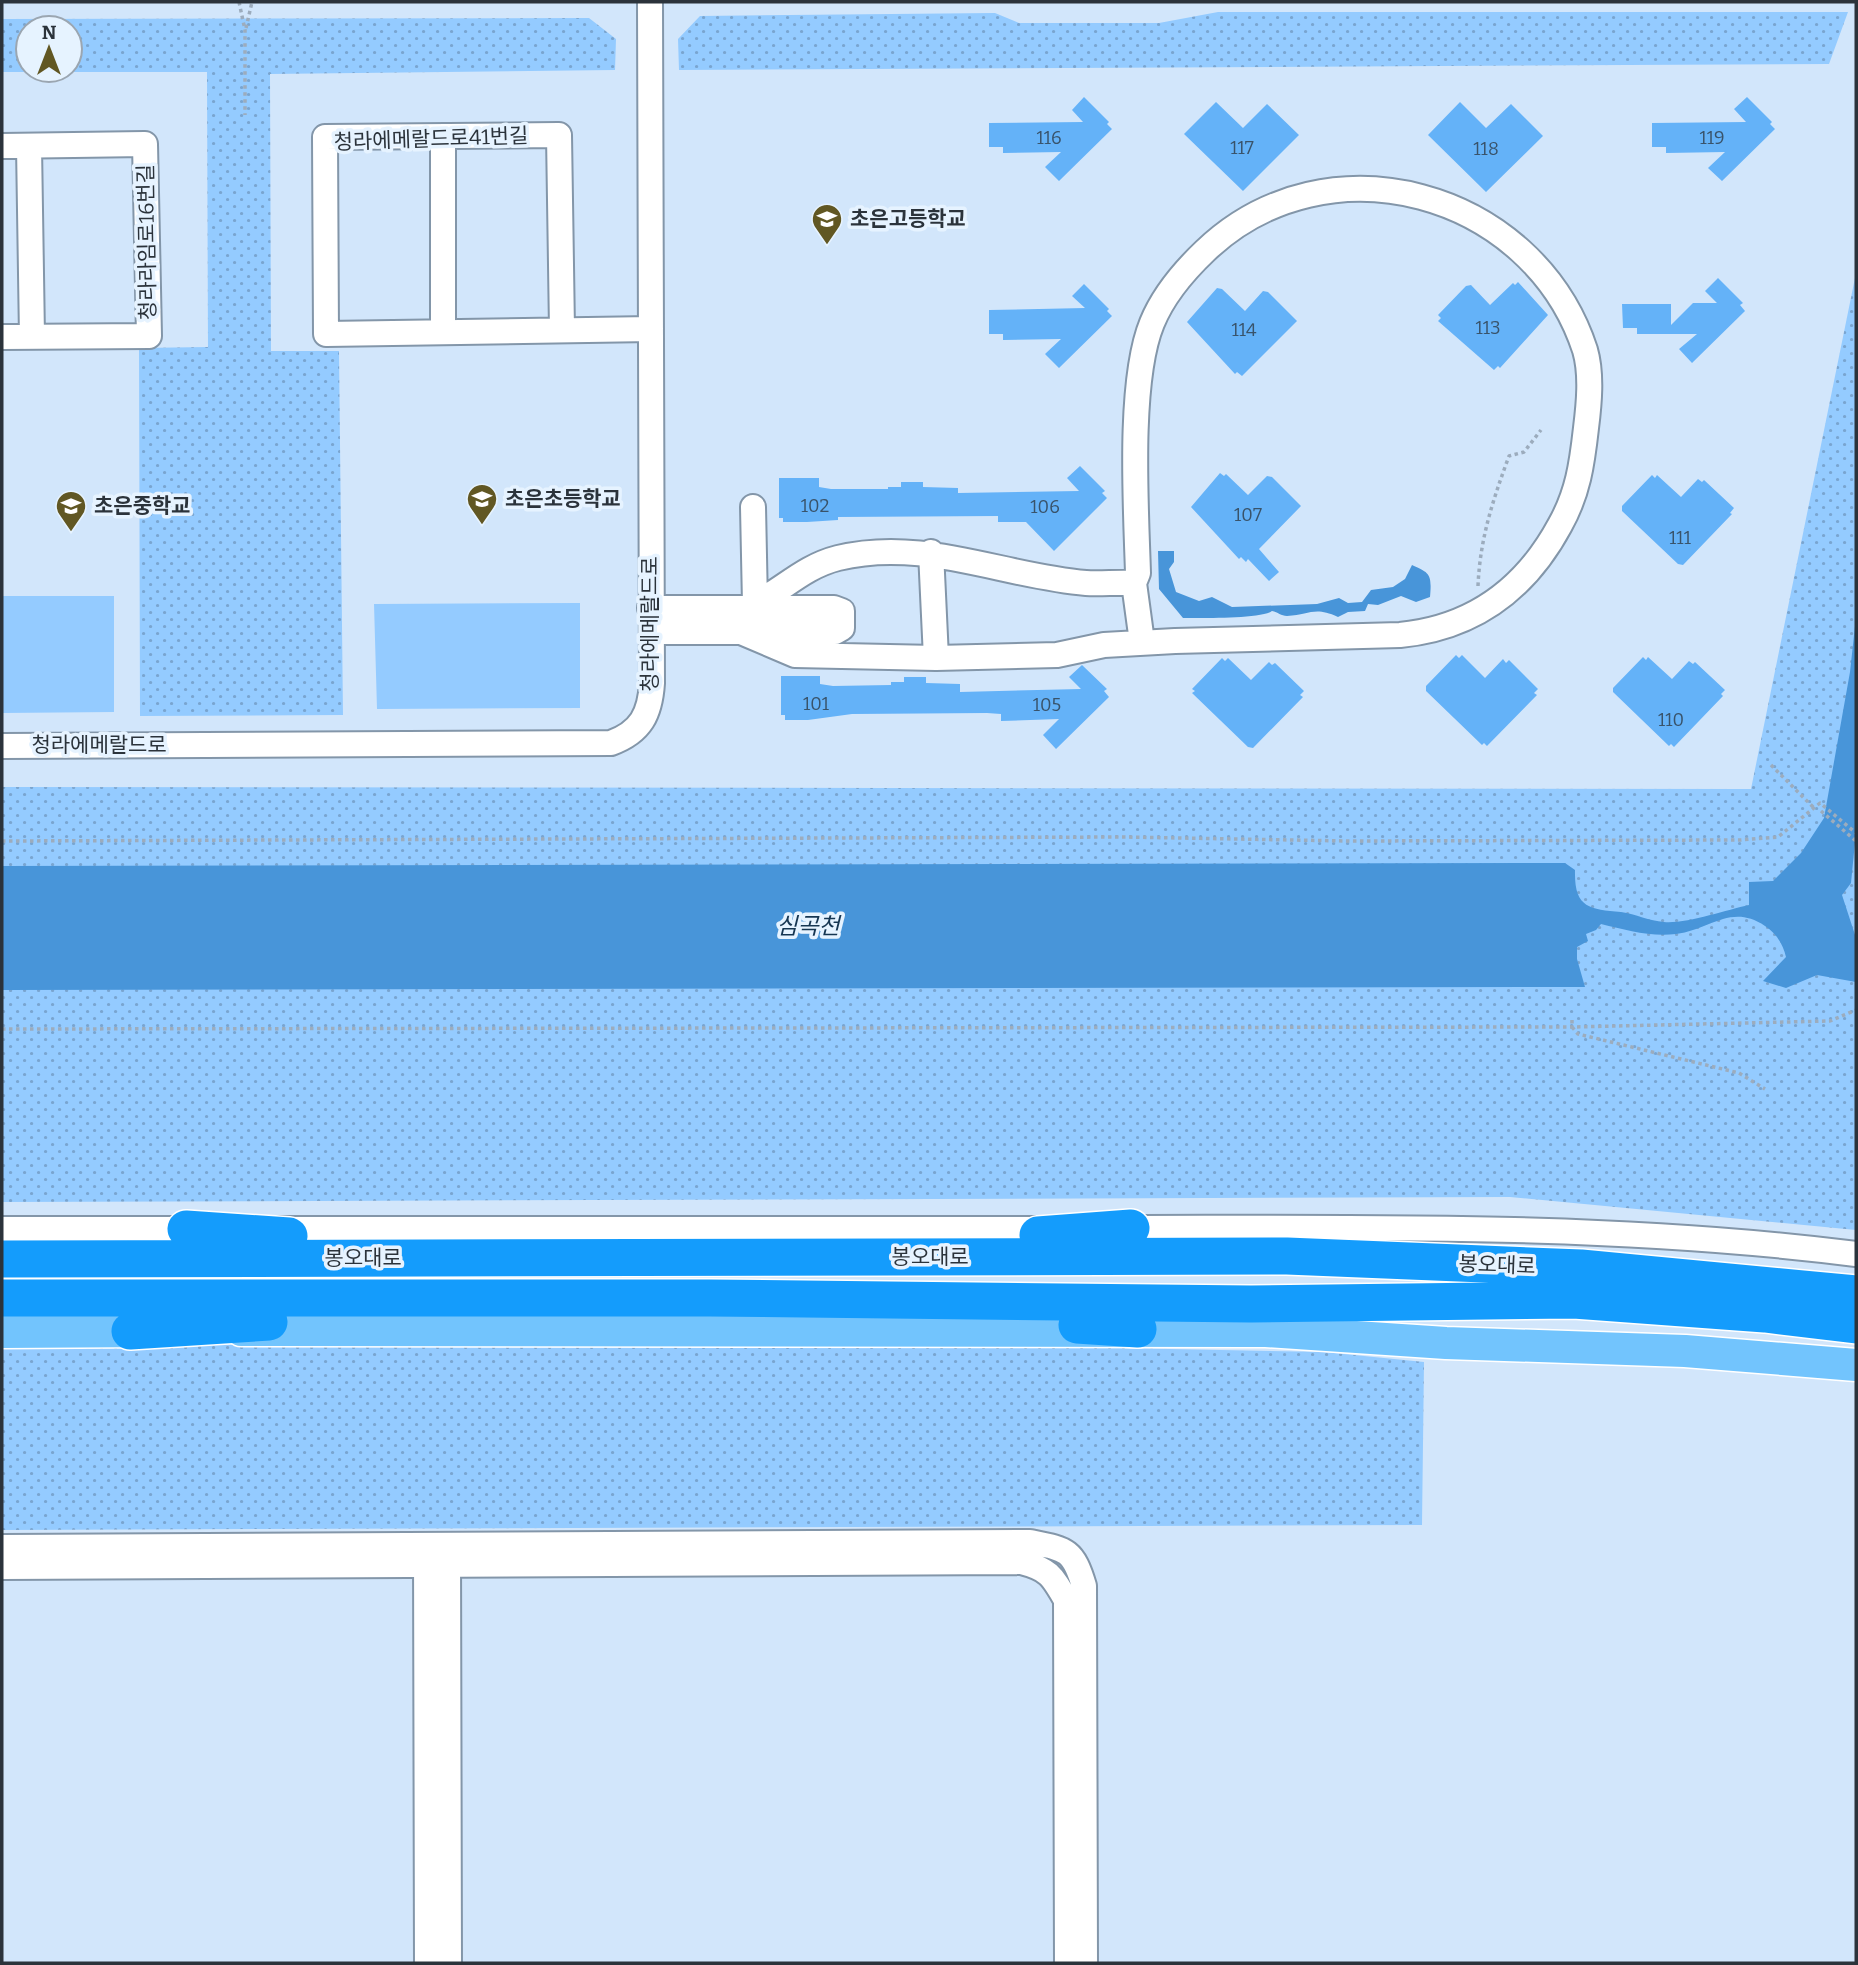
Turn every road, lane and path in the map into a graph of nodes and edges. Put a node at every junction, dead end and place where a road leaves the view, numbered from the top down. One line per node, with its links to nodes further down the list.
1 (239, 2): 4 (path)
2 (252, 2): 4 (path)
3 (650, 2): 9 (street, 청라에메랄드로)
4 (245, 30): 5 (path)
5 (245, 115)
6 (443, 136): 10 (street, 청라에메랄드로41번길); 11 (street); 11 (street, 청라에메랄드로41번길)
7 (2, 146): 8 (street, 청라라임로16번길)
8 (29, 146): 13 (street); 13 (street, 청라라임로16번길)
9 (651, 329): 10 (street, 청라에메랄드로41번길); 20 (street, 청라에메랄드로)
10 (562, 330): 11 (street, 청라에메랄드로41번길)
11 (443, 332)
12 (2, 337): 13 (street, 청라라임로16번길)
13 (32, 337)
14 (1541, 430): 19 (path)
15 (753, 507): 18 (street)
16 (931, 552): 17 (street); 18 (street); 23 (street)
17 (1133, 583): 19 (street); 22 (street)
18 (750, 606): 20 (street); 21 (street)
19 (1482, 612): 22 (street)
20 (651, 618): 21 (street); 24 (street, 청라에메랄드로)
21 (741, 632): 23 (street)
22 (1142, 642): 23 (street)
23 (936, 658)
24 (2, 746)
25 (1771, 765): 26 (path)
26 (1814, 808): 28 (path); 29 (path)
27 (1821, 811): 30 (path)
28 (1856, 833)
29 (2, 841)
30 (1856, 841)
31 (1856, 1010): 33 (path)
32 (1572, 1020): 33 (path)
33 (1572, 1027): 34 (path); 35 (path)
34 (2, 1029)
35 (1765, 1089)
36 (1131, 1228): 38 (street, 봉오대로); 39 (street, 봉오대로); 41 (highway)
37 (2, 1229): 38 (street, 봉오대로)
38 (186, 1229): 40 (highway)
39 (1856, 1254)
40 (619, 1258): 41 (highway, 봉오대로); 42 (highway, 봉오대로)
41 (711, 1258): 43 (highway, 봉오대로)
42 (2, 1259)
43 (1856, 1294)
44 (2, 1298): 46 (highway, 봉오대로)
45 (710, 1298): 46 (highway, 봉오대로); 47 (highway, 봉오대로); 48 (highway)
46 (614, 1299): 49 (highway)
47 (1856, 1325)
48 (1138, 1329): 49 (main road); 51 (main road)
49 (130, 1331): 50 (main road)
50 (2, 1332)
51 (1856, 1365)
52 (2, 1547): 53 (street)
53 (437, 1555): 54 (street); 55 (street); 56 (street); 57 (street); 58 (street)
54 (2, 1567)
55 (427, 1963)
56 (450, 1963)
57 (1067, 1963)
58 (1086, 1963)

